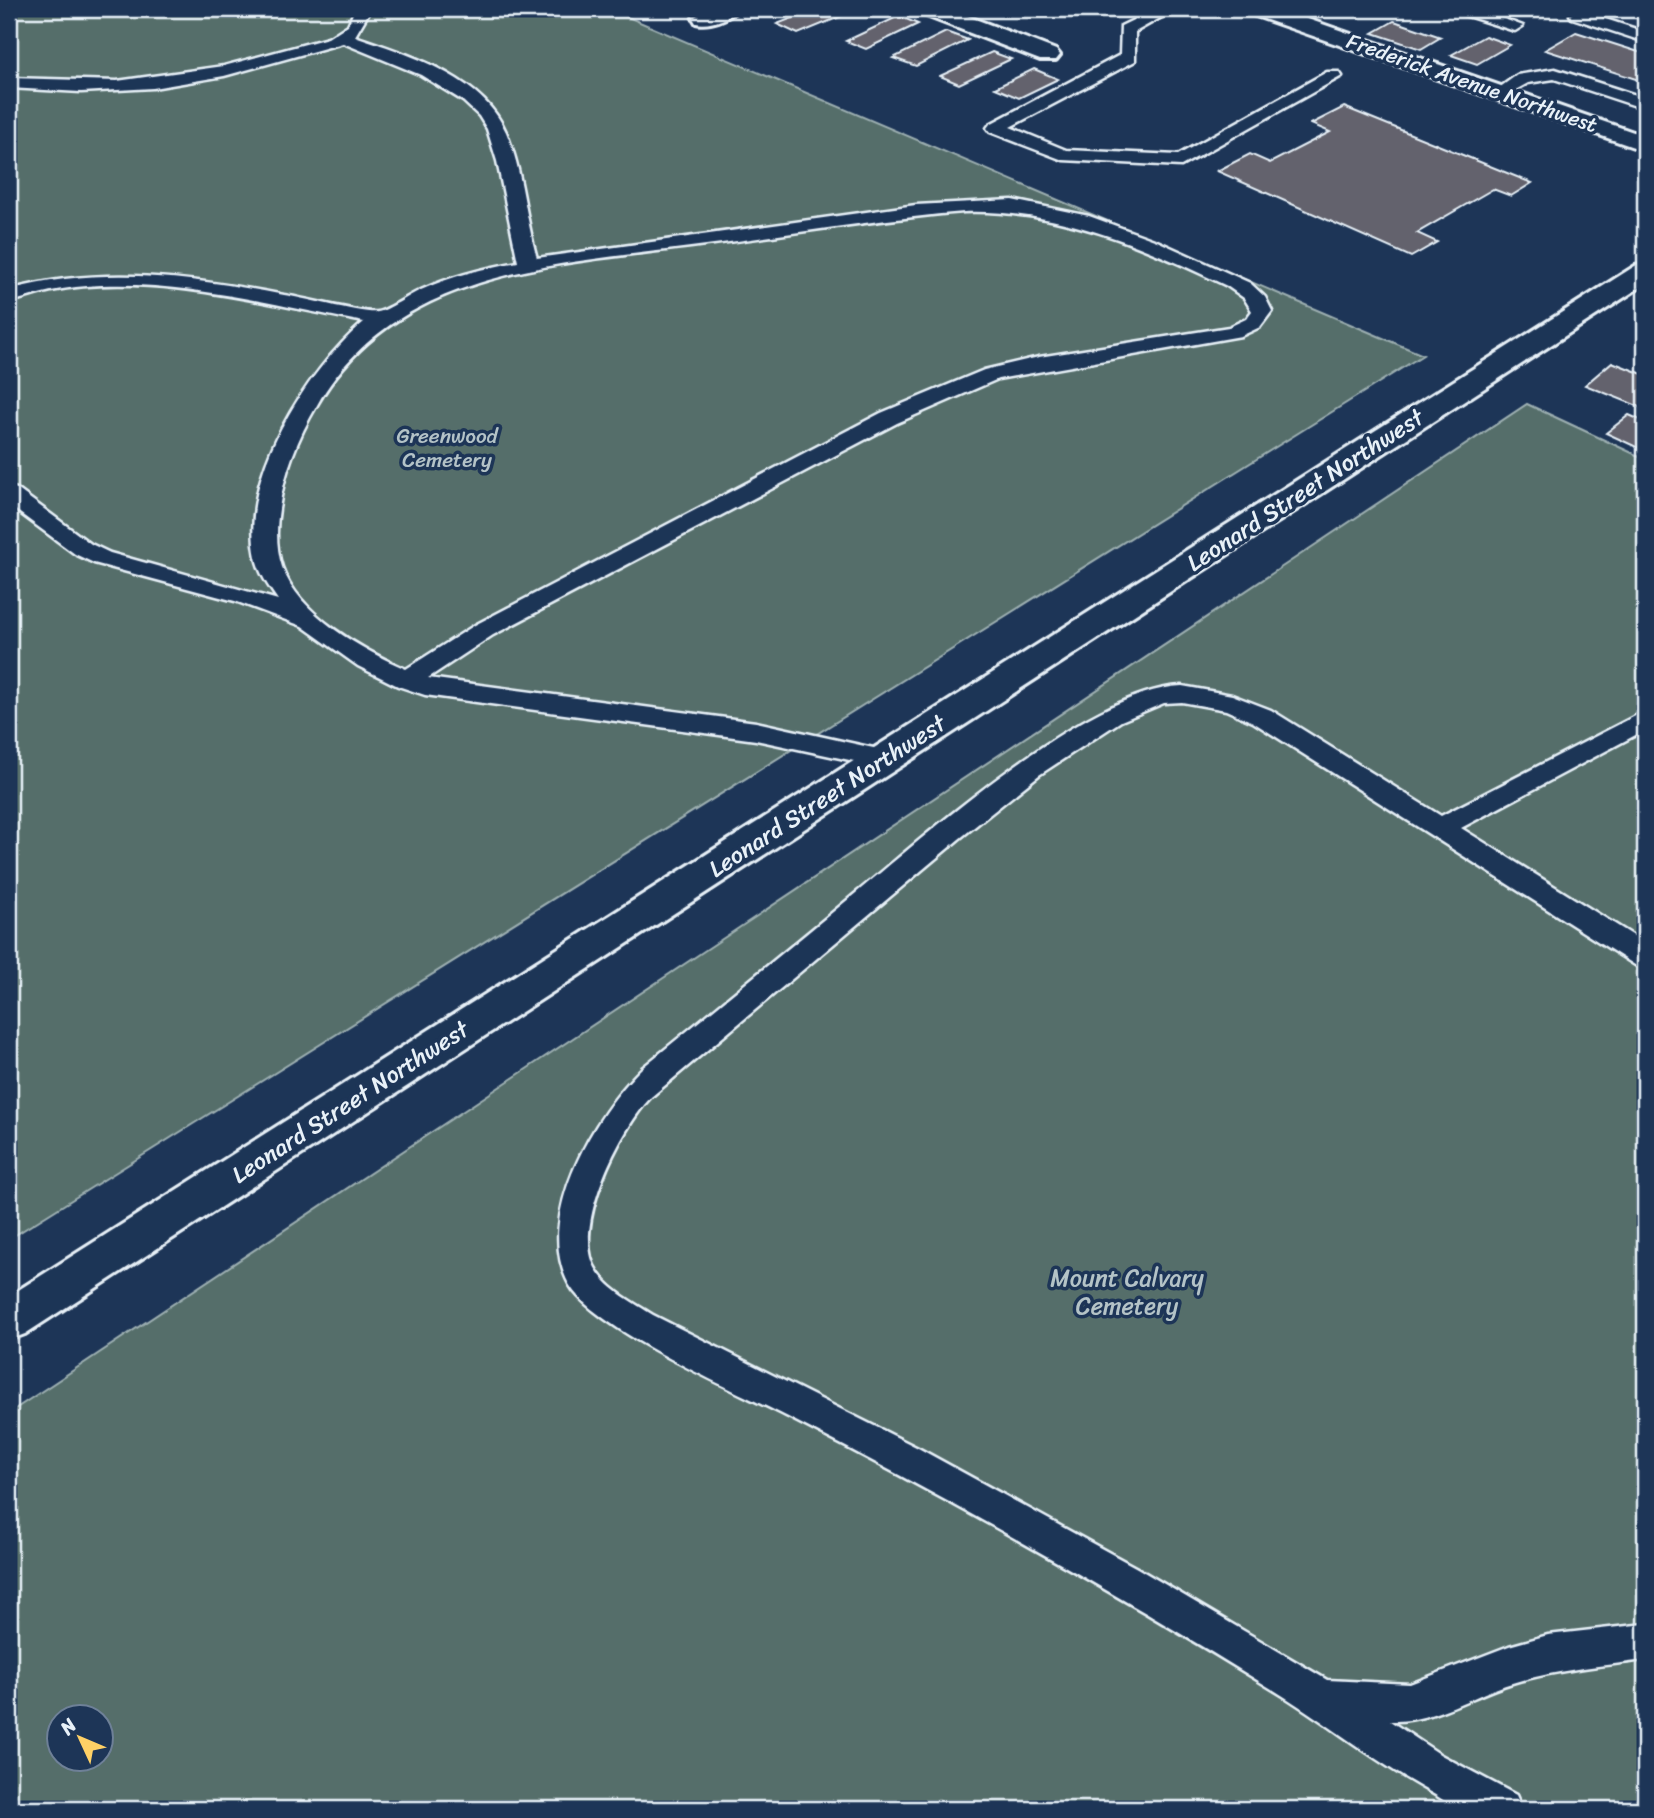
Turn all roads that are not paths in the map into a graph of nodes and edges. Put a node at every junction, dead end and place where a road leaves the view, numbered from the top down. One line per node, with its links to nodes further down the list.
1 (363, 9): 12 (lane)
2 (727, 9): 9 (main road)
3 (929, 9): 14 (main road)
4 (1168, 9): 15 (lane)
5 (1258, 9): 17 (main road, Frederick Avenue Northwest)
6 (1461, 9): 11 (lane)
7 (1611, 9): 10 (lane)
8 (1569, 12): 13 (lane)
9 (704, 18)
10 (1645, 20)
11 (1514, 26)
12 (341, 37): 16 (lane); 20 (lane)
13 (1645, 37)
14 (1048, 55)
15 (1333, 76)
16 (9, 83)
17 (1501, 93): 18 (lane); 19 (main road, Frederick Avenue Northwest)
18 (1645, 104)
19 (1645, 144)
20 (529, 266): 23 (lane); 26 (lane)
21 (1645, 272): 28 (main road, Leonard Street Northwest)
22 (9, 296): 23 (lane)
23 (380, 319): 25 (lane)
24 (9, 494): 25 (lane)
25 (312, 621): 26 (lane)
26 (407, 680): 28 (lane)
27 (1645, 719): 29 (lane)
28 (887, 759): 31 (main road, Leonard Street Northwest)
29 (1440, 828): 30 (lane); 33 (lane)
30 (1645, 957)
31 (9, 1320)
32 (1645, 1642): 33 (lane)
33 (1321, 1699): 34 (lane)
34 (1502, 1809)

